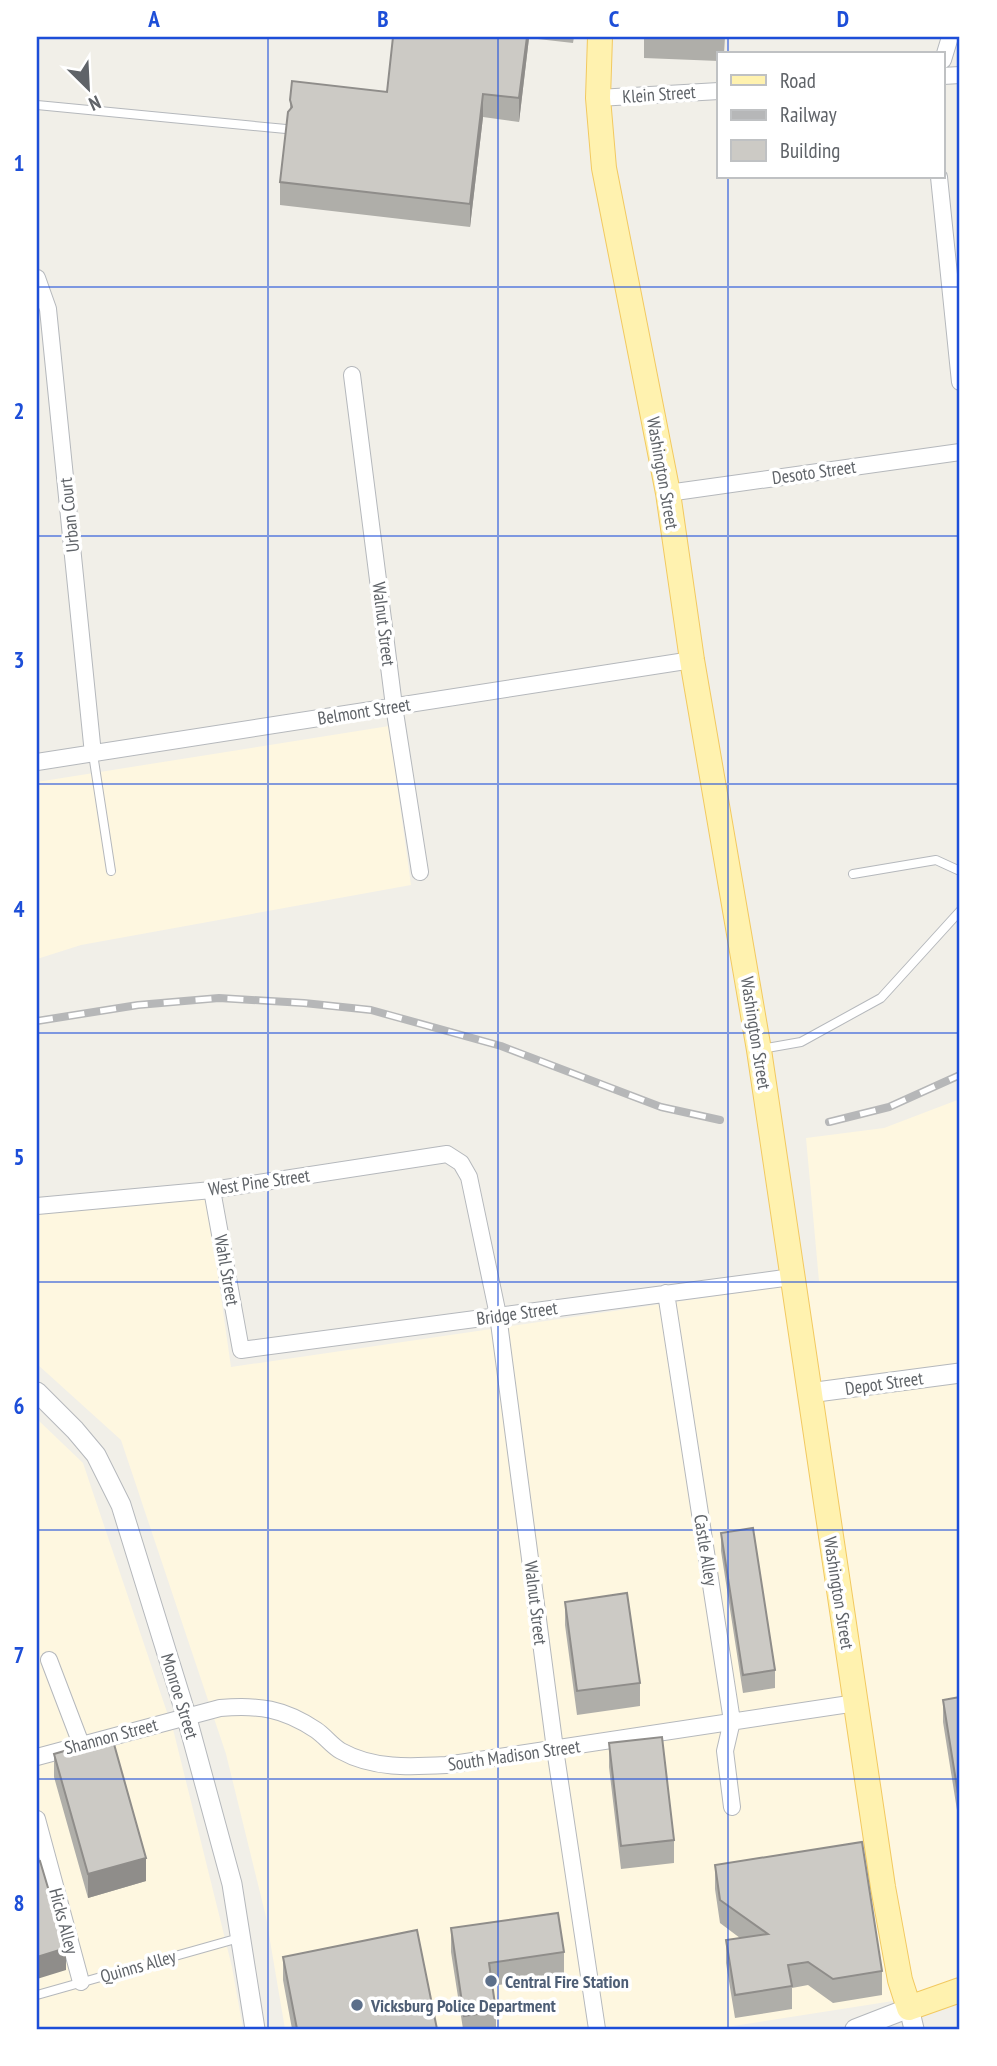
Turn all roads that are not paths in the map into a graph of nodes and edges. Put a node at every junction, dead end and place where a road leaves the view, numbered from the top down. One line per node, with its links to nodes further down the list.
1 (600, 37): 5 (main road, Washington Street)
2 (950, 37): 3 (street)
3 (944, 57)
4 (717, 90): 5 (street, Klein Street)
5 (598, 98): 13 (main road, Washington Street)
6 (37, 105): 7 (lane)
7 (286, 129)
8 (939, 178): 11 (street)
9 (37, 278): 16 (street, Urban Court)
10 (352, 375): 15 (street, Walnut Street)
11 (960, 382)
12 (960, 452): 13 (street, Desoto Street)
13 (668, 493): 14 (main road, Washington Street)
14 (692, 660): 15 (street, Belmont Street); 23 (main road, Washington Street)
15 (394, 706): 16 (street, Belmont Street); 20 (street, Walnut Street)
16 (93, 754): 17 (street, Belmont Street); 18 (lane)
17 (37, 762)
18 (111, 871)
19 (960, 871): 21 (lane)
20 (420, 872)
21 (853, 874)
22 (960, 911): 23 (lane)
23 (759, 1050): 27 (main road, Washington Street)
24 (468, 1177): 25 (street, West Pine Street); 29 (street, Walnut Street)
25 (212, 1190): 26 (street, West Pine Street); 30 (street, Wahl Street)
26 (37, 1206)
27 (792, 1277): 28 (street, Bridge Street); 33 (main road, Washington Street)
28 (666, 1293): 29 (street, Bridge Street); 37 (street, Castle Alley)
29 (498, 1315): 30 (street, Bridge Street); 39 (street, Walnut Street)
30 (241, 1350)
31 (960, 1373): 33 (street, Depot Street)
32 (37, 1392): 36 (street, Monroe Street)
33 (809, 1393): 35 (main road, Washington Street)
34 (48, 1660): 38 (street)
35 (856, 1703): 37 (street, South Madison Street); 47 (main road, Washington Street)
36 (186, 1716): 38 (street, Shannon Street); 39 (street, South Madison Street); 43 (street, Monroe Street)
37 (732, 1721): 39 (street, South Madison Street); 41 (street, Castle Alley)
38 (81, 1744): 40 (street, Shannon Street)
39 (555, 1749): 49 (street, Walnut Street)
40 (37, 1756)
41 (732, 1807)
42 (37, 1819): 44 (street, Hicks Alley)
43 (239, 1938): 44 (lane, Quinns Alley); 48 (street, Monroe Street)
44 (81, 1982): 46 (lane, Quinns Alley)
45 (960, 1990): 47 (main road)
46 (37, 1994)
47 (911, 2019): 50 (street)
48 (255, 2029)
49 (597, 2029)
50 (855, 2029)

